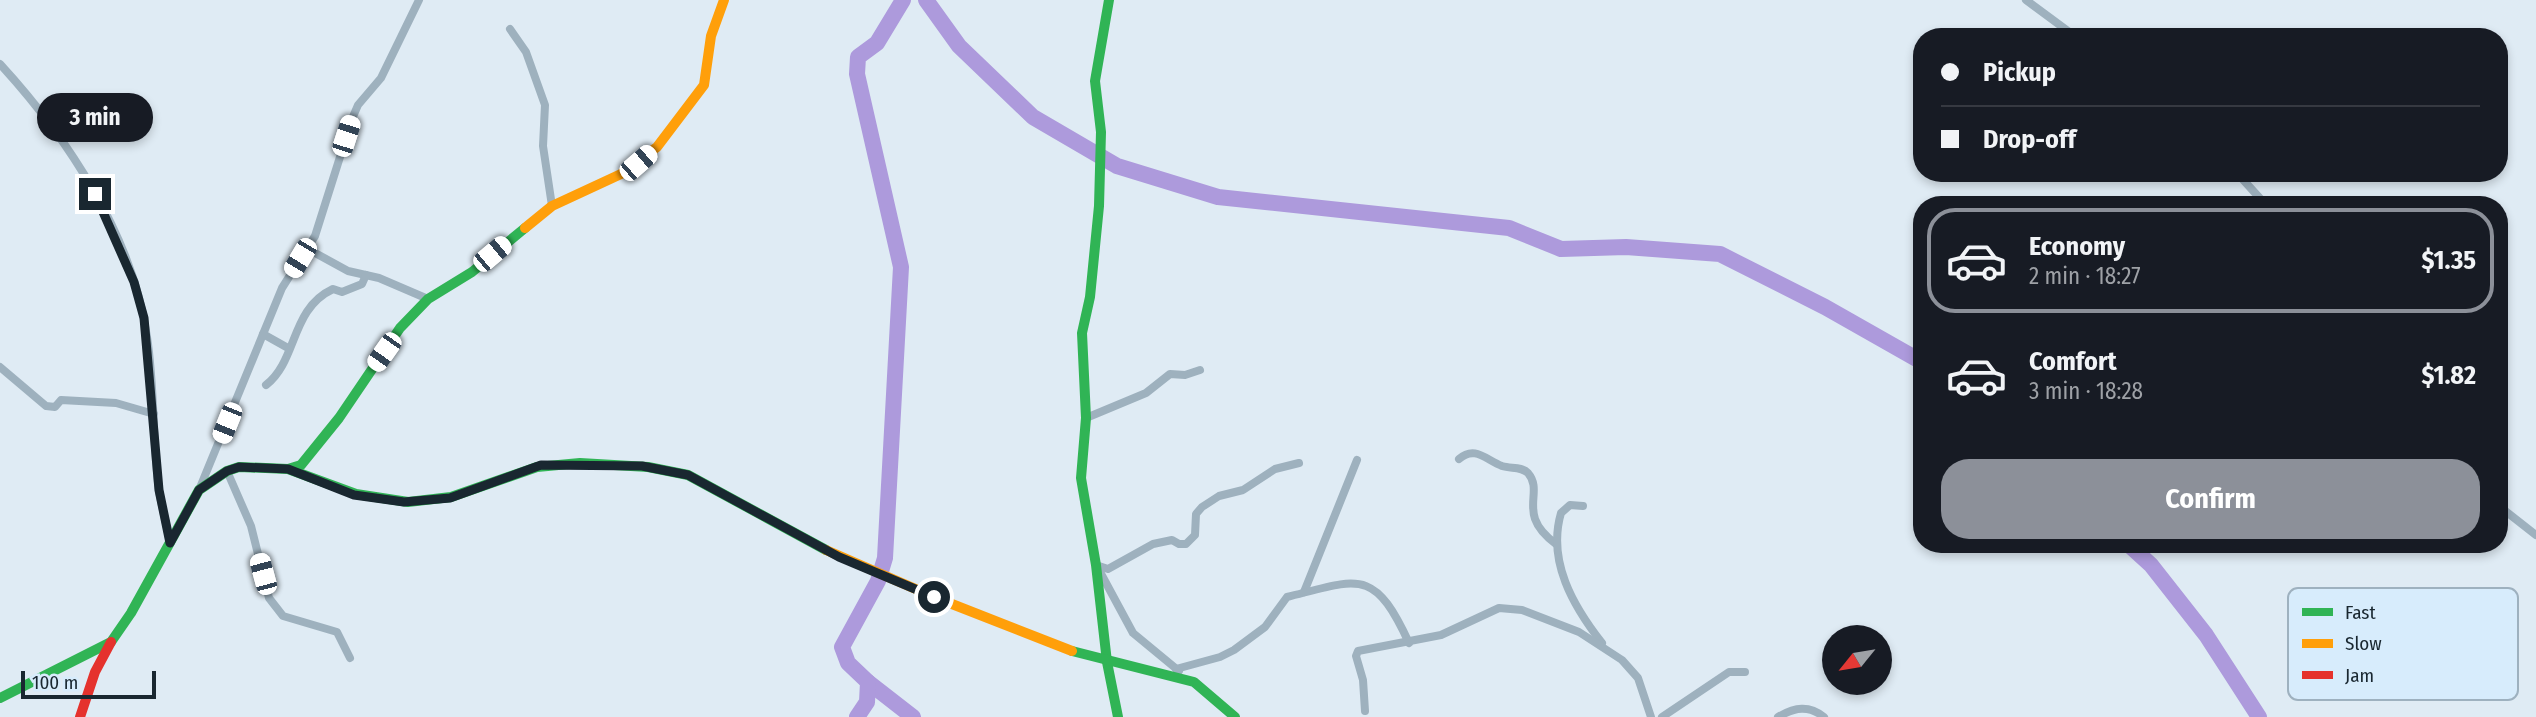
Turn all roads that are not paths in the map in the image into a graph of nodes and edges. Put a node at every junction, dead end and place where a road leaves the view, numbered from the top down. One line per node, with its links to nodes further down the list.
1 (419, 0): 11 (street)
2 (724, 0): 10 (street)
3 (1110, 0): 20 (street)
4 (2026, 0): 5 (street)
5 (2064, 28)
6 (510, 29): 10 (street)
7 (0, 64): 19 (street)
8 (2245, 182): 9 (street)
9 (2258, 196)
10 (552, 206): 13 (street)
11 (306, 248): 12 (street); 14 (street)
12 (366, 275): 13 (street); 15 (street)
13 (428, 299): 24 (street)
14 (263, 334): 15 (street); 26 (street)
15 (288, 348): 18 (street)
16 (0, 367): 19 (street)
17 (1200, 370): 20 (street)
18 (267, 386)
19 (154, 414): 30 (street)
20 (1086, 418): 32 (street)
21 (1459, 459): 31 (street)
22 (1357, 460): 33 (street)
23 (1299, 463): 32 (street)
24 (288, 469): 25 (street); 38 (street)
25 (227, 471): 26 (street); 37 (street)
26 (199, 490): 30 (street)
27 (1583, 506): 31 (street)
28 (2508, 513): 29 (street)
29 (2536, 535)
30 (170, 543): 34 (street)
31 (1556, 544): 36 (street)
32 (1096, 565): 38 (street); 39 (street)
33 (1304, 592): 35 (street); 39 (street)
34 (111, 642): 42 (street); 44 (street)
35 (1409, 643): 36 (street); 43 (street)
36 (1606, 648): 47 (street)
37 (350, 658)
38 (1107, 662): 41 (street); 45 (street)
39 (1176, 669): 41 (street)
40 (1745, 672): 48 (street)
41 (1194, 682): 46 (street)
42 (0, 698)
43 (1365, 711)
44 (80, 717)
45 (1118, 717)
46 (1235, 717)
47 (1651, 717)
48 (1662, 717)
49 (1779, 717): 50 (street)
50 (1824, 717)

